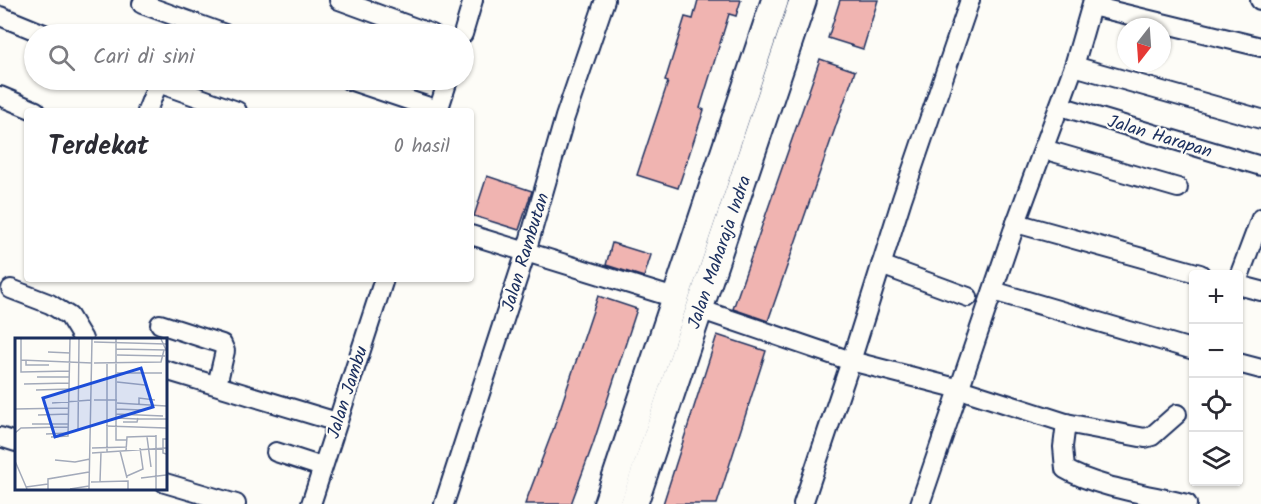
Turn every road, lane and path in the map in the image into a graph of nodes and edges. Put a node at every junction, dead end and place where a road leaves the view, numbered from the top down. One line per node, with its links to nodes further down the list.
1 (339, 0): 11 (street)
2 (473, 0): 12 (street)
3 (605, 0): 34 (street, Jalan Rambutan)
4 (774, 0): 44 (highway, Jalan Maharaja Indra)
5 (803, 0): 45 (highway, Jalan Maharaja Indra)
6 (970, 0): 35 (street)
7 (1093, 3): 14 (street); 15 (street)
8 (142, 4): 10 (street)
9 (0, 16): 13 (street)
10 (197, 24)
11 (405, 24)
12 (466, 24)
13 (24, 26)
14 (1261, 47)
15 (1074, 66): 21 (street); 27 (street)
16 (152, 90): 23 (street)
17 (179, 90): 24 (street)
18 (378, 90): 25 (street)
19 (445, 90): 26 (street)
20 (0, 96): 22 (street)
21 (1060, 106): 28 (street); 29 (street, Jalan Harapan)
22 (29, 108)
23 (148, 108)
24 (229, 108)
25 (429, 108)
26 (439, 108)
27 (1261, 118)
28 (1043, 149): 30 (street); 32 (street)
29 (1261, 166)
30 (1178, 188)
31 (1261, 218): 36 (street)
32 (1016, 223): 37 (street); 41 (street)
33 (474, 236): 34 (street)
34 (526, 252): 44 (street); 65 (street, Jalan Rambutan)
35 (881, 265): 43 (street); 49 (street)
36 (1242, 270)
37 (1189, 271)
38 (383, 282): 56 (street, Jalan Jambu)
39 (1243, 286): 42 (street)
40 (11, 289): 47 (street)
41 (993, 291): 48 (street); 54 (street)
42 (1261, 291)
43 (968, 297)
44 (675, 298): 66 (highway, Jalan Maharaja Indra)
45 (699, 309): 49 (street); 67 (highway, Jalan Maharaja Indra)
46 (160, 324): 53 (street)
47 (82, 338)
48 (1189, 349)
49 (851, 361): 54 (street); 68 (street)
50 (1243, 364): 51 (street)
51 (1261, 369)
52 (166, 370): 53 (street)
53 (217, 385): 56 (street)
54 (960, 389): 57 (street); 69 (street)
55 (1177, 414): 57 (street)
56 (337, 422): 61 (street, Jalan Jambu)
57 (1066, 423): 70 (street)
58 (0, 437): 59 (street)
59 (15, 441)
60 (276, 452): 61 (street)
61 (322, 467): 64 (street, Jalan Jambu)
62 (166, 483): 63 (street)
63 (236, 504)
64 (311, 504)
65 (444, 504)
66 (607, 504)
67 (634, 504)
68 (803, 504)
69 (920, 504)
70 (1187, 504)

